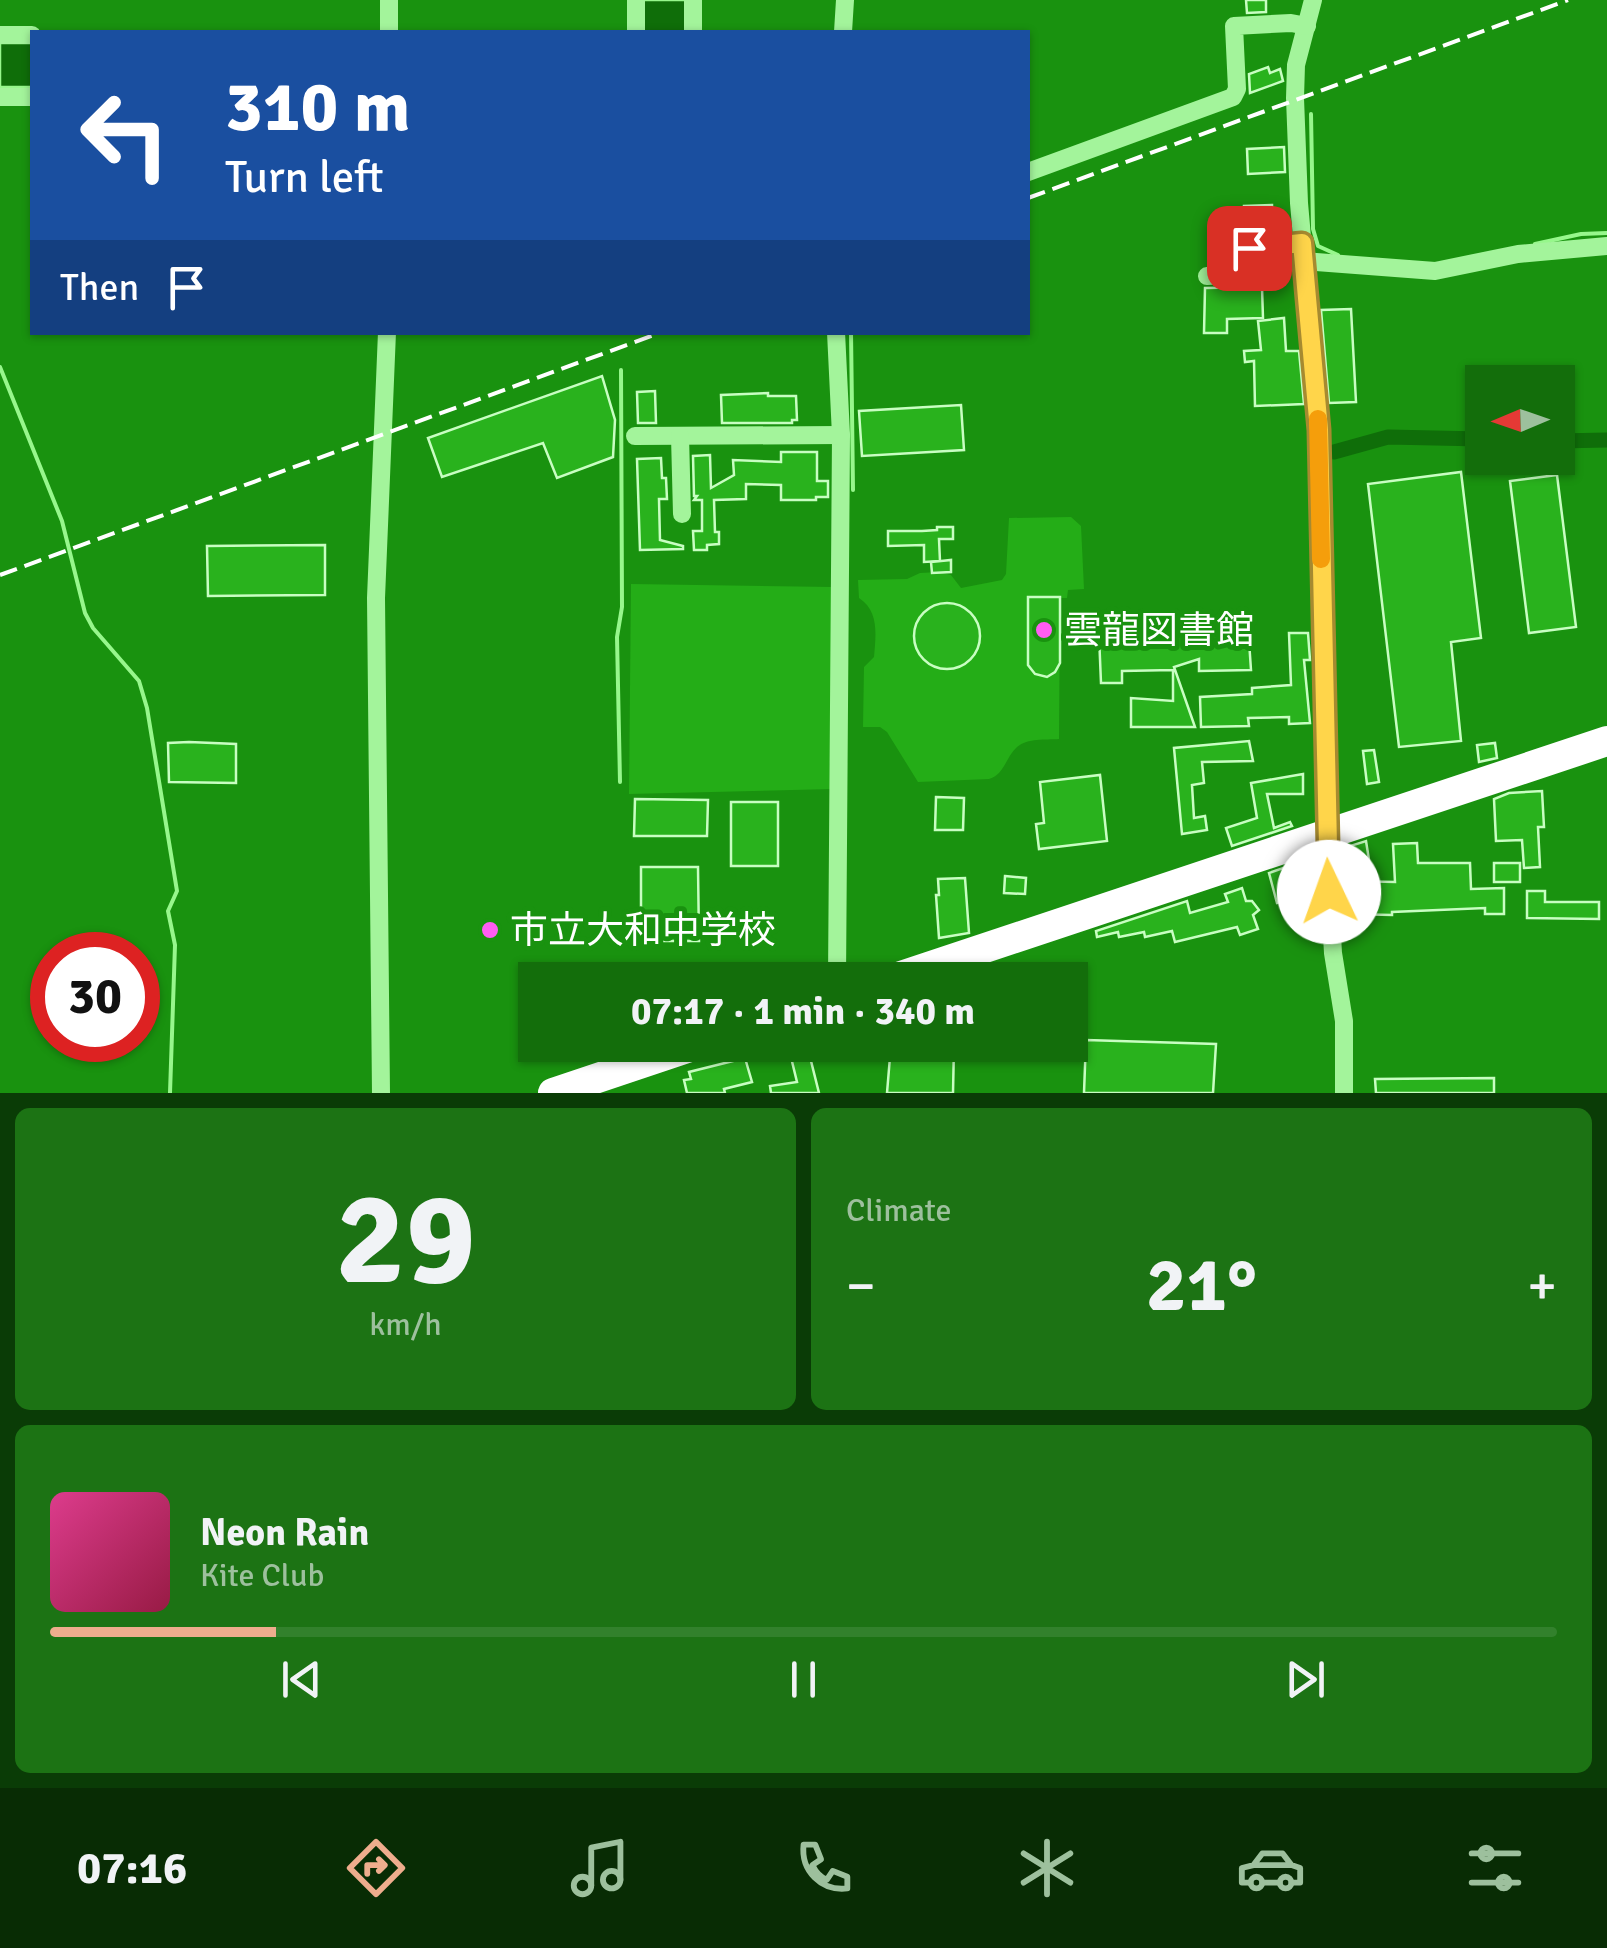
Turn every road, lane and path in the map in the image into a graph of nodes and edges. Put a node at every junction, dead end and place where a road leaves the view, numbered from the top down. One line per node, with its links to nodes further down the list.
1 (389, 0): 7 (street)
2 (636, 0): 8 (street)
3 (693, 0): 9 (street)
4 (845, 0): 10 (street)
5 (1312, 0): 6 (street)
6 (1306, 26): 15 (street); 17 (street)
7 (389, 30)
8 (636, 30)
9 (693, 30)
10 (843, 30)
11 (0, 34): 12 (street)
12 (30, 35)
13 (0, 96): 14 (street)
14 (30, 97)
15 (1030, 171)
16 (1607, 246): 17 (street)
17 (1303, 252): 18 (street); 26 (street)
18 (1207, 276)
19 (387, 335): 31 (street)
20 (836, 335): 23 (street)
21 (635, 436): 22 (street)
22 (680, 436): 23 (street); 24 (street)
23 (840, 436): 27 (street)
24 (682, 514)
25 (1607, 741): 26 (highway)
26 (1326, 832): 28 (highway); 33 (street)
27 (836, 962)
28 (942, 962)
29 (655, 1062): 30 (highway)
30 (594, 1087): 32 (highway)
31 (382, 1093)
32 (553, 1093)
33 (1344, 1093)

